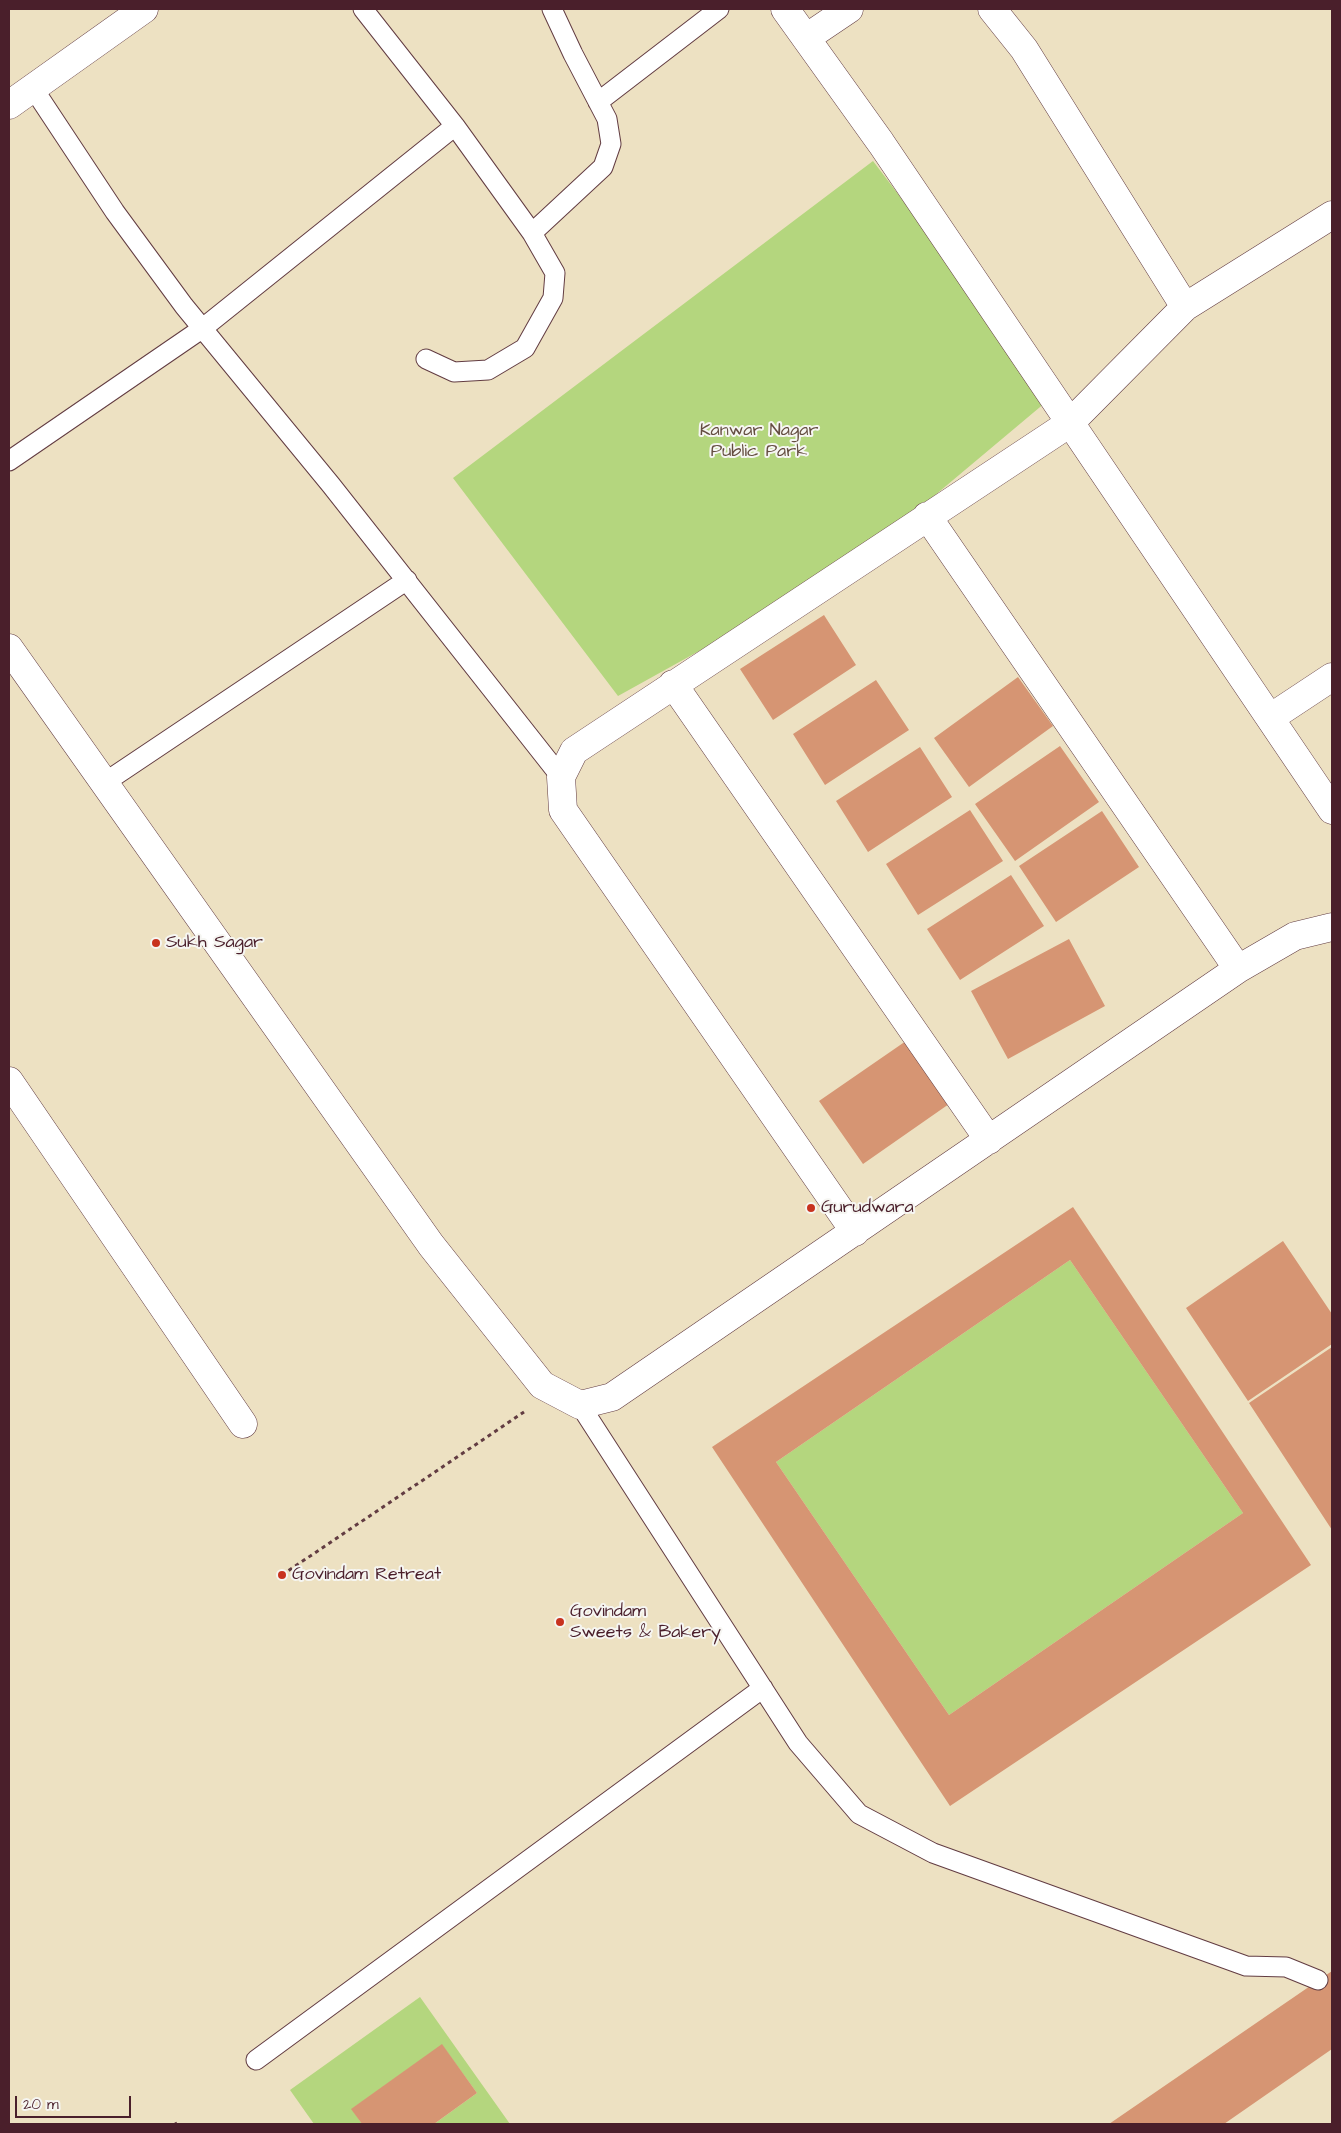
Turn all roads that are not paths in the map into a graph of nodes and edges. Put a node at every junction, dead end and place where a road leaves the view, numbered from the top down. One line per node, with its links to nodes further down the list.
1 (144, 9): 9 (street)
2 (363, 9): 12 (lane)
3 (552, 9): 10 (lane)
4 (719, 9): 10 (lane)
5 (785, 9): 8 (street)
6 (850, 9): 8 (street)
7 (992, 9): 15 (street)
8 (806, 38): 18 (street)
9 (32, 88): 11 (street); 16 (lane)
10 (598, 102): 14 (lane)
11 (9, 104)
12 (455, 126): 14 (lane); 16 (lane)
13 (1332, 214): 15 (street)
14 (532, 233): 17 (lane)
15 (1185, 307): 18 (street)
16 (202, 328): 19 (lane); 21 (lane)
17 (426, 359)
18 (1070, 422): 20 (street); 25 (street)
19 (9, 461)
20 (927, 516): 24 (street); 30 (street)
21 (407, 580): 26 (lane); 27 (lane)
22 (9, 648): 27 (street)
23 (1332, 677): 25 (street)
24 (673, 684): 26 (street); 32 (street)
25 (1270, 718): 28 (street)
26 (560, 777): 33 (street)
27 (104, 783): 34 (street)
28 (1332, 810)
29 (1332, 927): 30 (street)
30 (1238, 969): 32 (street)
31 (9, 1080): 35 (street)
32 (989, 1140): 33 (street)
33 (855, 1232): 34 (street)
34 (580, 1405): 36 (lane)
35 (243, 1424)
36 (763, 1688): 37 (lane); 38 (lane)
37 (1318, 1980)
38 (256, 2060)

